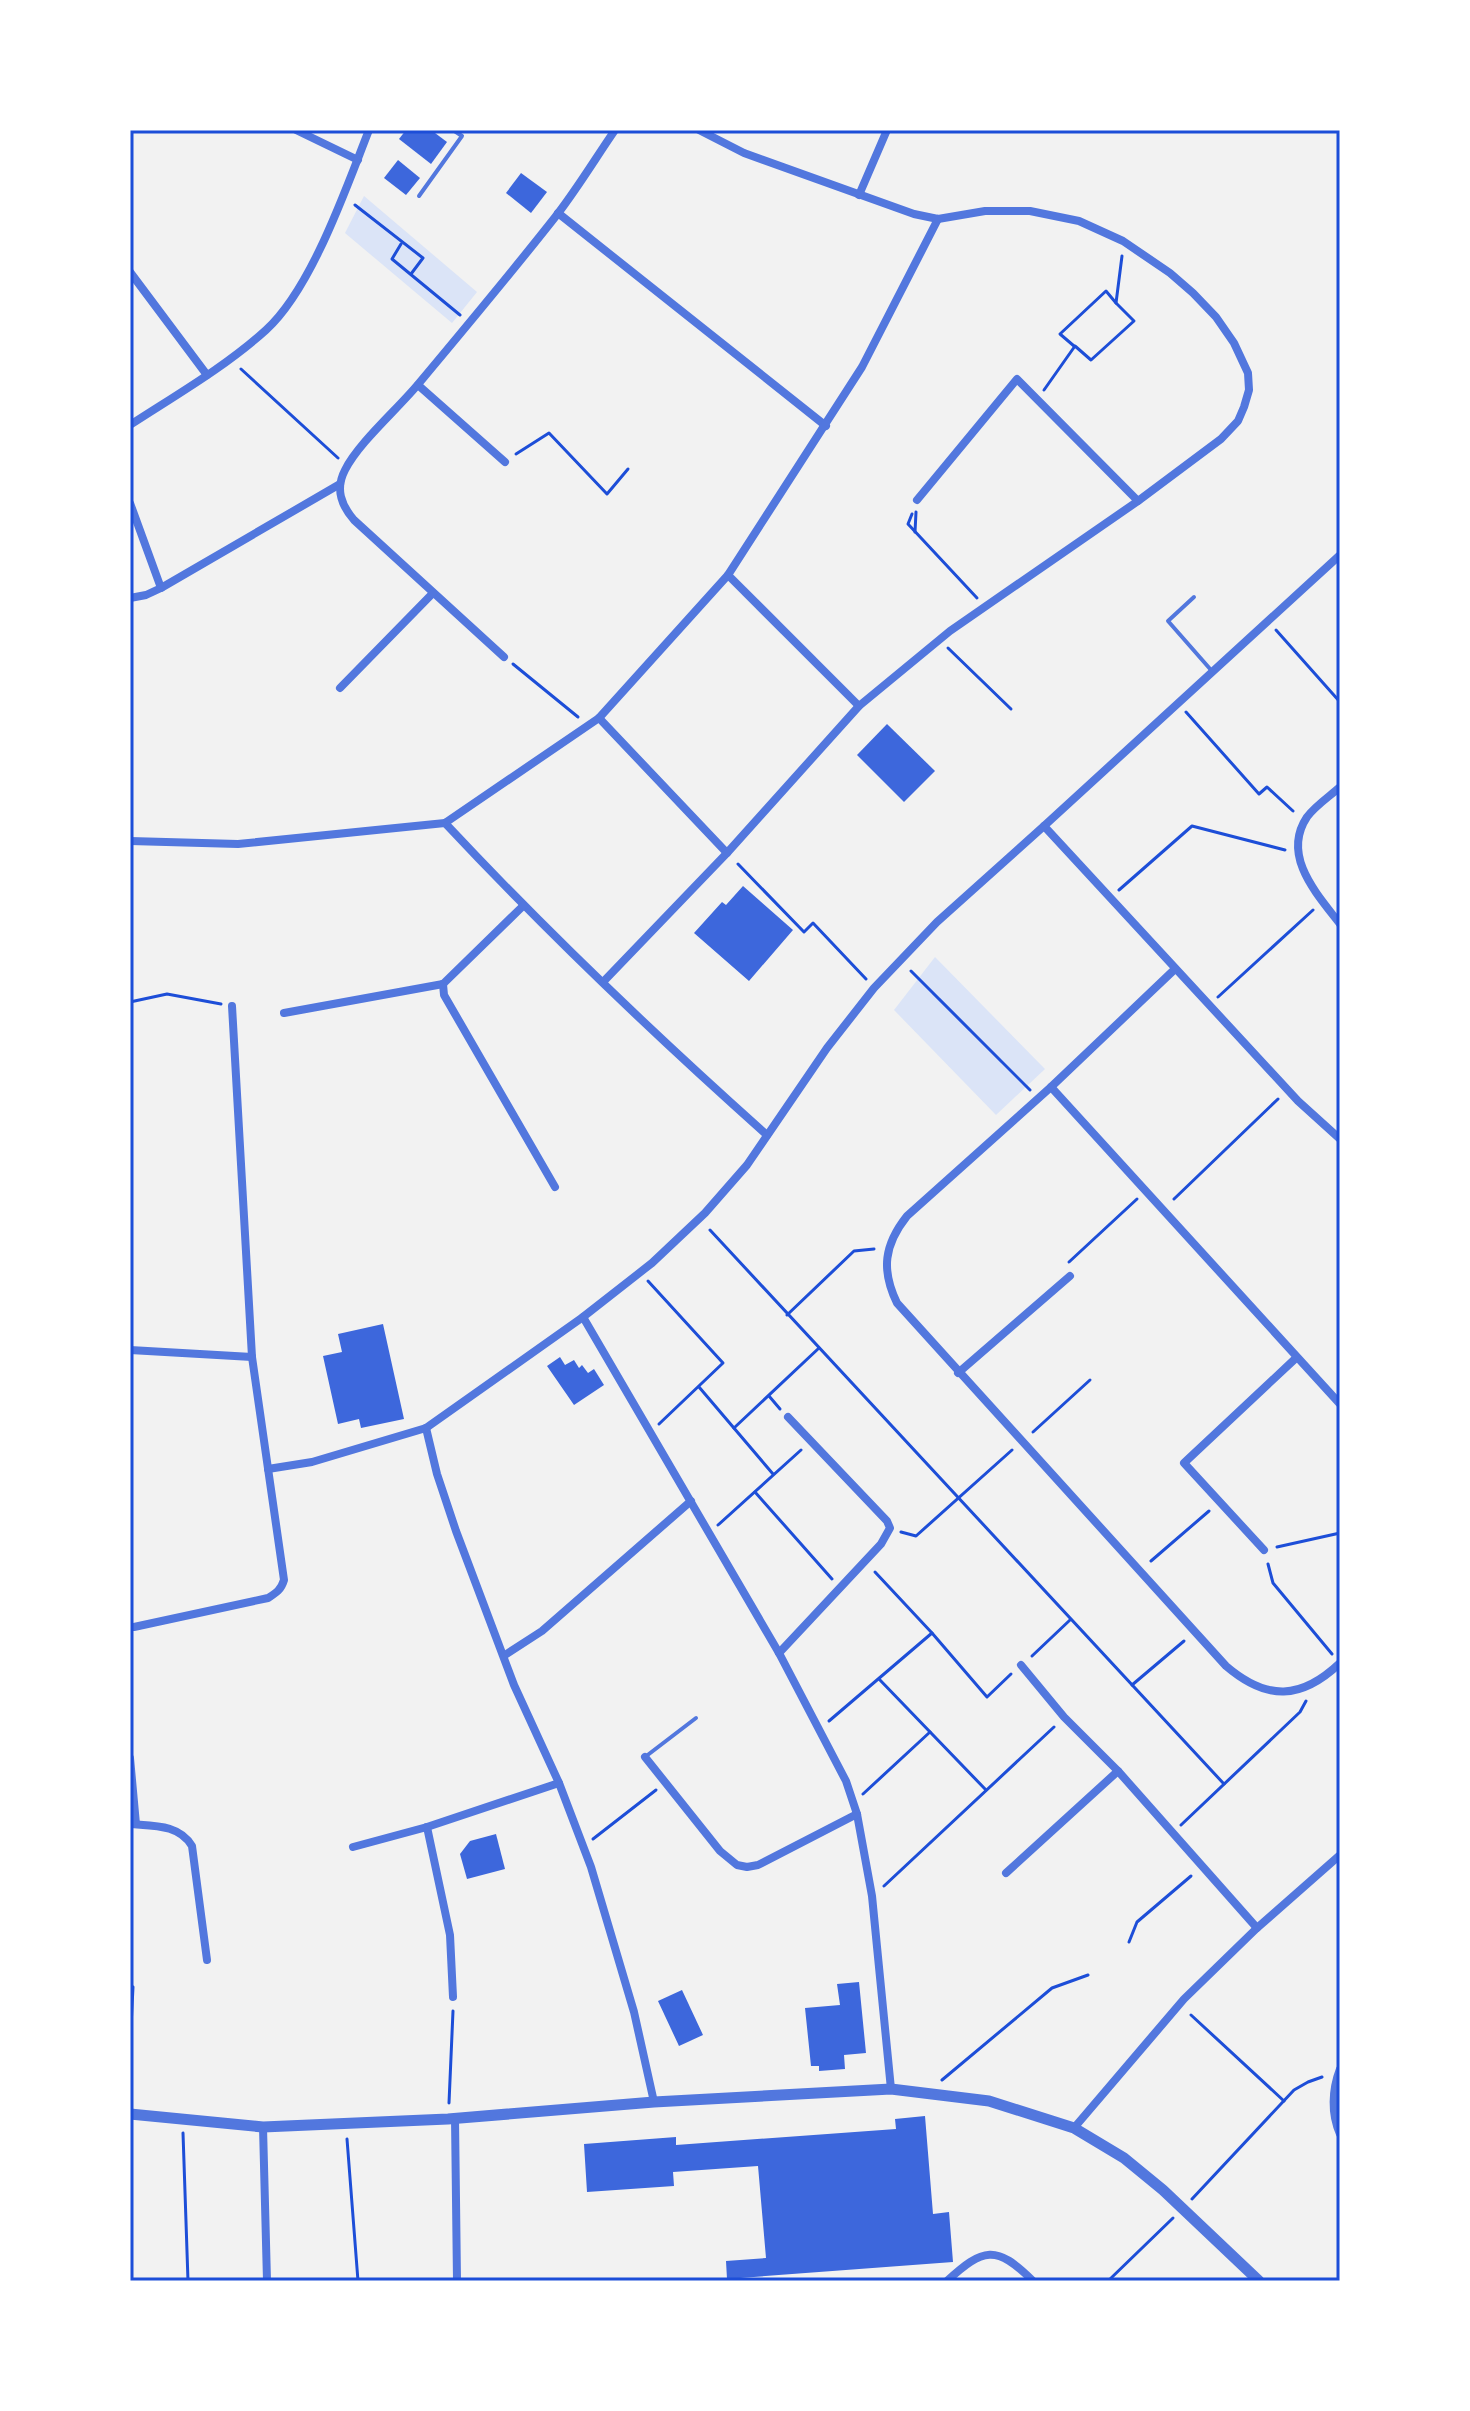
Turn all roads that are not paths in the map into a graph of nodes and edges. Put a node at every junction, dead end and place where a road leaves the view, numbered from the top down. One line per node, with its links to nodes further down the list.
1 (296, 130): 7 (street)
2 (369, 130): 7 (street)
3 (453, 130): 9 (lane)
4 (615, 130): 10 (street)
5 (699, 130): 8 (street)
6 (887, 130): 8 (street)
7 (358, 160): 13 (street)
8 (859, 195): 11 (street)
9 (419, 196)
10 (558, 213): 14 (street); 16 (street)
11 (938, 219): 16 (street); 20 (street)
12 (130, 272): 13 (street)
13 (207, 375): 15 (street)
14 (418, 385): 17 (street); 18 (street)
15 (130, 425)
16 (826, 426): 23 (street)
17 (505, 462)
18 (340, 484): 24 (street); 25 (street)
19 (917, 500): 20 (street)
20 (1138, 501): 31 (street)
21 (130, 503): 24 (street)
22 (1340, 555): 29 (street)
23 (728, 575): 31 (street); 32 (street)
24 (161, 588): 27 (street)
25 (433, 593): 28 (street); 30 (street)
26 (1194, 597): 29 (lane)
27 (130, 598)
28 (504, 657)
29 (1213, 671): 35 (street)
30 (340, 688)
31 (859, 706): 37 (street)
32 (599, 718): 34 (street); 37 (street)
33 (1340, 787): 39 (street)
34 (445, 823): 36 (street); 38 (street)
35 (1044, 826): 40 (street); 46 (street)
36 (130, 841)
37 (727, 853): 41 (street)
38 (523, 906): 41 (street); 42 (street)
39 (1340, 924)
40 (1175, 969): 45 (street); 47 (street)
41 (604, 981): 46 (street)
42 (443, 984): 44 (street); 48 (street)
43 (232, 1006): 52 (street)
44 (284, 1013)
45 (1051, 1087): 53 (street); 54 (street)
46 (767, 1135): 50 (street)
47 (1340, 1139)
48 (555, 1187)
49 (1070, 1276): 54 (street)
50 (583, 1317): 57 (street); 59 (street)
51 (130, 1350): 52 (street)
52 (252, 1357): 58 (street)
53 (1296, 1358): 55 (street); 60 (street)
54 (958, 1373): 64 (street)
55 (1340, 1404)
56 (788, 1417): 62 (street)
57 (426, 1428): 58 (street); 63 (street)
58 (268, 1469): 61 (street)
59 (691, 1501): 62 (street); 63 (street)
60 (1264, 1550)
61 (134, 1627)
62 (779, 1653): 71 (street)
63 (505, 1655): 70 (street)
64 (1340, 1663)
65 (1021, 1665): 69 (street)
66 (696, 1718): 67 (lane)
67 (645, 1757): 71 (street)
68 (130, 1758): 72 (street)
69 (1118, 1771): 76 (street); 77 (street)
70 (559, 1783): 73 (street); 82 (street)
71 (857, 1814): 81 (street)
72 (133, 1824): 78 (street)
73 (427, 1827): 74 (street); 79 (street)
74 (353, 1847)
75 (1340, 1855): 77 (street)
76 (1006, 1873)
77 (1257, 1928): 86 (street)
78 (207, 1960)
79 (453, 1997)
80 (1339, 2072): 87 (street)
81 (891, 2089): 82 (street); 86 (street)
82 (654, 2102): 84 (street)
83 (130, 2114): 85 (street)
84 (452, 2119): 85 (street); 89 (street)
85 (263, 2127): 88 (street)
86 (1074, 2128): 92 (street)
87 (1340, 2134)
88 (267, 2281)
89 (457, 2281)
90 (947, 2281): 91 (street)
91 (1033, 2281)
92 (1259, 2281)

